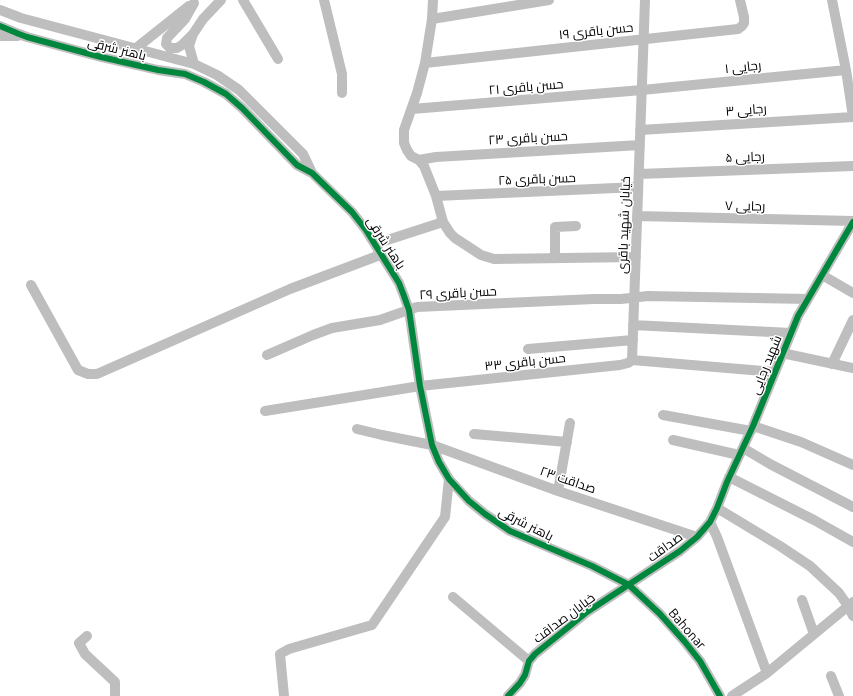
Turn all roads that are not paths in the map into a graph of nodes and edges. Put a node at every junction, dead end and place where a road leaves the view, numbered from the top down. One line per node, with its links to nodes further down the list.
1 (221, 0): 13 (street)
2 (243, 0): 18 (street)
3 (327, 0): 23 (street)
4 (434, 0): 11 (street)
5 (549, 0): 11 (street)
6 (645, 0): 16 (street, خیابان شهید باقری)
7 (740, 0): 16 (street, حسن باقری ۱۹)
8 (832, 0): 21 (street)
9 (195, 1): 13 (street); 17 (street)
10 (0, 10): 17 (street, باهنر شرقی)
11 (432, 19): 19 (street)
12 (0, 26): 15 (street, باهنر شرقی)
13 (193, 34): 20 (street)
14 (0, 36): 15 (street)
15 (27, 37): 30 (street, باهنر شرقی)
16 (644, 39): 19 (street, حسن باقری ۱۹); 22 (street, خیابان شهید باقری)
17 (135, 49): 20 (street, باهنر شرقی)
18 (278, 58)
19 (425, 63): 24 (street)
20 (194, 64): 30 (street, باهنر شرقی)
21 (846, 70): 22 (street, رجایی ۱); 25 (street)
22 (642, 90): 24 (street, حسن باقری ۲۱); 26 (street, خیابان شهید باقری)
23 (342, 93)
24 (412, 109): 28 (street)
25 (853, 117): 26 (street, رجایی ۳)
26 (640, 130): 27 (street, خیابان شهید باقری)
27 (640, 145): 28 (street, حسن باقری ۲۳); 31 (street, خیابان شهید باقری)
28 (418, 160): 33 (street)
29 (853, 166): 31 (street, رجایی ۵)
30 (312, 173): 38 (street, باهنر شرقی)
31 (639, 174): 32 (street, خیابان شهید باقری)
32 (638, 187): 33 (street, حسن باقری ۲۵); 34 (street, خیابان شهید باقری)
33 (436, 196): 35 (street)
34 (637, 216): 36 (street, رجایی ۷); 40 (street, خیابان شهید باقری)
35 (443, 222): 38 (street); 41 (street)
36 (853, 222): 42 (street, شهید رجایی)
37 (576, 226): 41 (street)
38 (375, 244): 39 (street, باهنر شرقی)
39 (380, 254): 43 (street); 47 (street, باهنر شرقی)
40 (636, 257): 41 (street); 45 (street, خیابان شهید باقری)
41 (555, 258)
42 (822, 275): 44 (street); 46 (street, شهید رجایی)
43 (31, 285)
44 (853, 293)
45 (634, 297): 46 (street, حسن باقری ۲۹); 47 (street, حسن باقری ۲۹); 49 (street, خیابان شهید باقری)
46 (808, 299): 50 (street, شهید رجایی)
47 (408, 310): 54 (street, حسن باقری ۲۹); 59 (street, باهنر شرقی)
48 (853, 320): 56 (street)
49 (633, 325): 50 (street); 51 (street, خیابان شهید باقری)
50 (791, 333): 53 (street, شهید رجایی)
51 (632, 340): 52 (street); 55 (street, خیابان شهید باقری)
52 (528, 349)
53 (782, 353): 56 (street); 58 (street, شهید رجایی)
54 (267, 355)
55 (632, 360): 58 (street); 59 (street, حسن باقری ۳۳)
56 (832, 364): 57 (street)
57 (853, 368)
58 (775, 372): 63 (street, شهید رجایی)
59 (420, 386): 60 (street, حسن باقری ۳۳); 68 (street, باهنر شرقی)
60 (265, 410)
61 (662, 415): 63 (street)
62 (570, 423): 67 (street)
63 (752, 428): 69 (street, شهید رجایی); 70 (street)
64 (357, 429): 68 (street, صداقت ۲۳)
65 (474, 434): 67 (street)
66 (673, 440): 69 (street)
67 (567, 442): 73 (street)
68 (432, 444): 72 (street, باهنر شرقی); 73 (street, صداقت ۲۳)
69 (741, 452): 71 (street, شهید رجایی); 74 (street)
70 (852, 464)
71 (729, 477): 75 (street, شهید رجایی); 78 (street)
72 (449, 479): 79 (street, باهنر شرقی); 90 (street)
73 (558, 491): 77 (street, صداقت ۲۳)
74 (853, 507)
75 (717, 508): 76 (street, شهید رجایی); 82 (street)
76 (710, 522): 77 (street, صداقت); 87 (street)
77 (697, 537): 79 (street, صداقت)
78 (853, 542)
79 (629, 585): 86 (street, خیابان صداقت); 92 (street, Bahonar)
80 (453, 597): 86 (street)
81 (802, 600): 84 (street)
82 (851, 604): 83 (street); 84 (street)
83 (853, 616)
84 (814, 634): 87 (street)
85 (87, 636): 89 (street)
86 (529, 661): 91 (street, خیابان صداقت)
87 (767, 673): 93 (street)
88 (831, 676): 94 (street)
89 (115, 696)
90 (284, 696)
91 (508, 696)
92 (720, 696)
93 (732, 696)
94 (839, 696)

